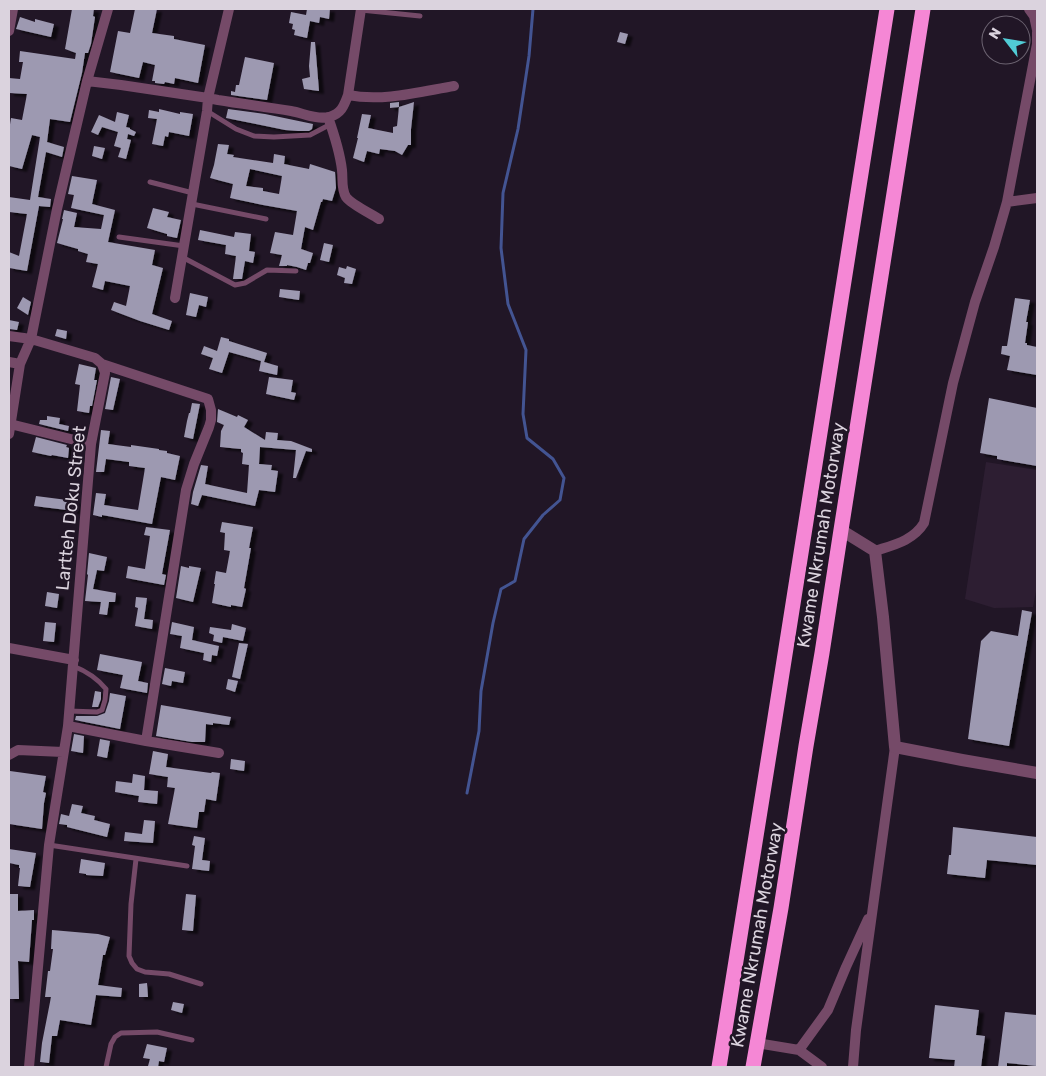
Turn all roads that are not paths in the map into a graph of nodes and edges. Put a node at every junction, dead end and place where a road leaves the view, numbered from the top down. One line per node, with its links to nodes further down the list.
1 (13, 9): 9 (street)
2 (108, 9): 11 (street)
3 (228, 9): 14 (street)
4 (361, 9): 8 (lane); 13 (street)
5 (887, 9): 57 (highway, Kwame Nkrumah Motorway)
6 (923, 9): 35 (highway, Kwame Nkrumah Motorway)
7 (1029, 9): 10 (street)
8 (420, 16)
9 (9, 31)
10 (1037, 31): 20 (street)
11 (87, 82): 14 (street); 28 (street)
12 (454, 86): 13 (street)
13 (348, 95): 16 (street)
14 (208, 98): 15 (street); 16 (street)
15 (207, 111): 16 (lane); 18 (street)
16 (329, 121): 22 (street)
17 (150, 182): 18 (lane)
18 (192, 198): 21 (lane); 24 (street)
19 (1037, 198): 20 (street)
20 (1007, 202): 36 (street)
21 (266, 219)
22 (378, 219)
23 (119, 237): 24 (lane)
24 (183, 251): 25 (lane); 26 (street)
25 (296, 271)
26 (175, 298)
27 (9, 336): 28 (street)
28 (31, 339): 30 (street); 31 (street)
29 (9, 362): 30 (street)
30 (20, 364): 32 (street)
31 (102, 364): 34 (street, Lartteh Doku Street); 41 (street)
32 (13, 385): 33 (street)
33 (9, 429): 34 (street)
34 (91, 444): 38 (street, Lartteh Doku Street)
35 (841, 530): 36 (street); 53 (highway, Kwame Nkrumah Motorway)
36 (875, 551): 42 (street)
37 (9, 648): 38 (street)
38 (74, 663): 39 (street, Lartteh Doku Street); 39 (lane)
39 (69, 712): 40 (street, Lartteh Doku Street)
40 (68, 726): 41 (street); 43 (street, Lartteh Doku Street)
41 (146, 741): 44 (street)
42 (895, 747): 46 (street); 50 (street)
43 (63, 752): 45 (street); 47 (street, Lartteh Doku Street)
44 (219, 753)
45 (9, 755)
46 (1037, 773)
47 (49, 845): 48 (lane); 55 (street, Lartteh Doku Street)
48 (136, 859): 49 (lane); 51 (lane)
49 (187, 866)
50 (873, 909): 54 (street); 60 (street)
51 (202, 984)
52 (192, 1040): 56 (lane)
53 (757, 1043): 54 (street); 58 (highway, Kwame Nkrumah Motorway)
54 (799, 1050): 59 (street)
55 (29, 1067)
56 (106, 1067)
57 (719, 1067)
58 (753, 1067)
59 (822, 1067)
60 (853, 1067)

